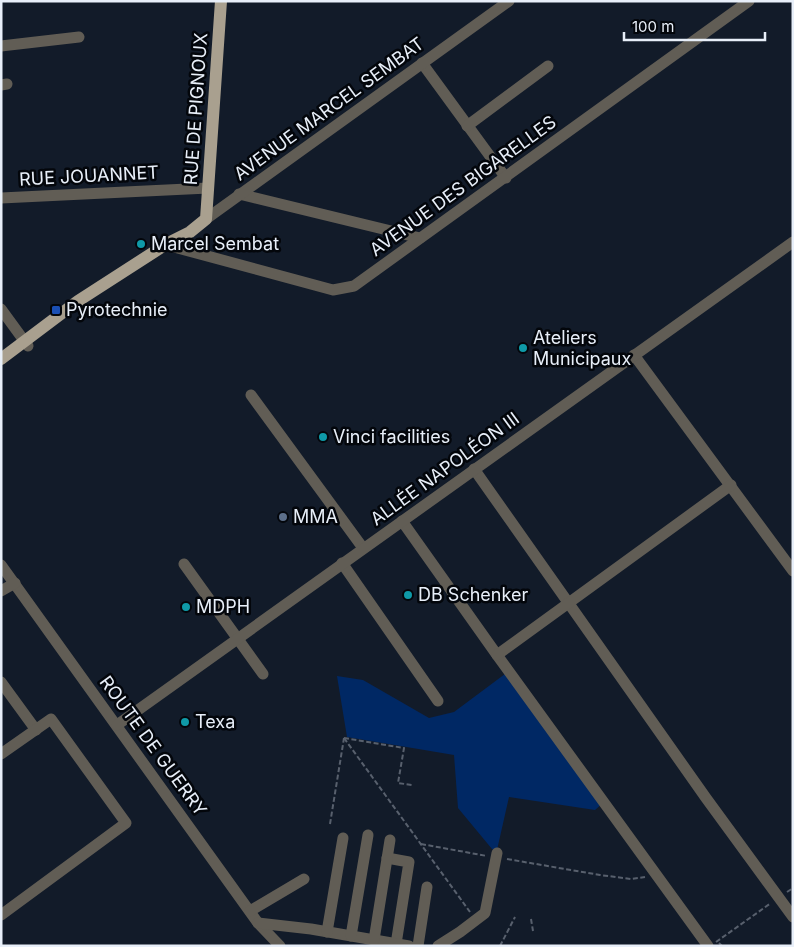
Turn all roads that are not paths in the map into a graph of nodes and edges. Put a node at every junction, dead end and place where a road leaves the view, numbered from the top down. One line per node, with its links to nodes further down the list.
1 (221, 1): 10 (main road, RUE DE PIGNOUX)
2 (510, 1): 6 (street, AVENUE MARCEL SEMBAT)
3 (749, 1): 9 (street, AVENUE DES BIGARELLES)
4 (79, 37): 5 (street)
5 (1, 46)
6 (422, 63): 8 (street); 11 (street, AVENUE MARCEL SEMBAT)
7 (548, 66): 8 (street)
8 (468, 126): 9 (street)
9 (506, 178): 14 (street, AVENUE DES BIGARELLES)
10 (208, 188): 12 (street, RUE JOUANNET); 13 (main road, RUE DE PIGNOUX)
11 (239, 194): 13 (street, AVENUE MARCEL SEMBAT); 14 (street)
12 (1, 198)
13 (206, 219): 16 (main road, AVENUE MARCEL SEMBAT)
14 (420, 238): 16 (street, AVENUE DES BIGARELLES)
15 (793, 242): 19 (street, ALLÉE NAPOLÉON III)
16 (171, 245): 18 (main road, AVENUE MARCEL SEMBAT)
17 (1, 309): 18 (street)
18 (26, 344): 20 (main road); 21 (main road)
19 (634, 355): 23 (street, ALLÉE NAPOLÉON III); 24 (street)
20 (1, 359)
21 (1, 366)
22 (251, 395): 26 (street)
23 (474, 469): 25 (street, ALLÉE NAPOLÉON III); 33 (street)
24 (731, 485): 30 (street); 33 (street)
25 (402, 521): 26 (street, ALLÉE NAPOLÉON III); 35 (street)
26 (363, 548): 27 (street, ALLÉE NAPOLÉON III)
27 (342, 563): 34 (street, ALLÉE NAPOLÉON III); 38 (street)
28 (184, 564): 34 (street)
29 (1, 565): 31 (street, ROUTE DE GUERRY)
30 (793, 571)
31 (15, 583): 32 (street); 39 (street, ROUTE DE GUERRY)
32 (1, 591)
33 (568, 603): 35 (street); 51 (street)
34 (238, 638): 36 (street); 39 (street, ALLÉE NAPOLÉON III)
35 (497, 655): 57 (street)
36 (263, 674)
37 (1, 682): 40 (street)
38 (438, 701)
39 (117, 725): 49 (street, ROUTE DE GUERRY)
40 (36, 730): 41 (street); 50 (street)
41 (1, 754)
42 (368, 835): 54 (street)
43 (343, 838): 53 (street)
44 (390, 840): 46 (street)
45 (496, 855): 61 (street)
46 (387, 858): 55 (street); 56 (street)
47 (304, 879): 49 (street)
48 (427, 887): 60 (street)
49 (250, 911): 52 (street, ROUTE DE GUERRY)
50 (1, 914)
51 (793, 917)
52 (258, 923): 53 (street); 58 (street, ROUTE DE GUERRY)
53 (327, 932): 54 (street)
54 (352, 936): 55 (street)
55 (374, 940): 56 (street)
56 (396, 944): 59 (street)
57 (712, 945)
58 (280, 946)
59 (409, 946)
60 (418, 946)
61 (438, 946)

